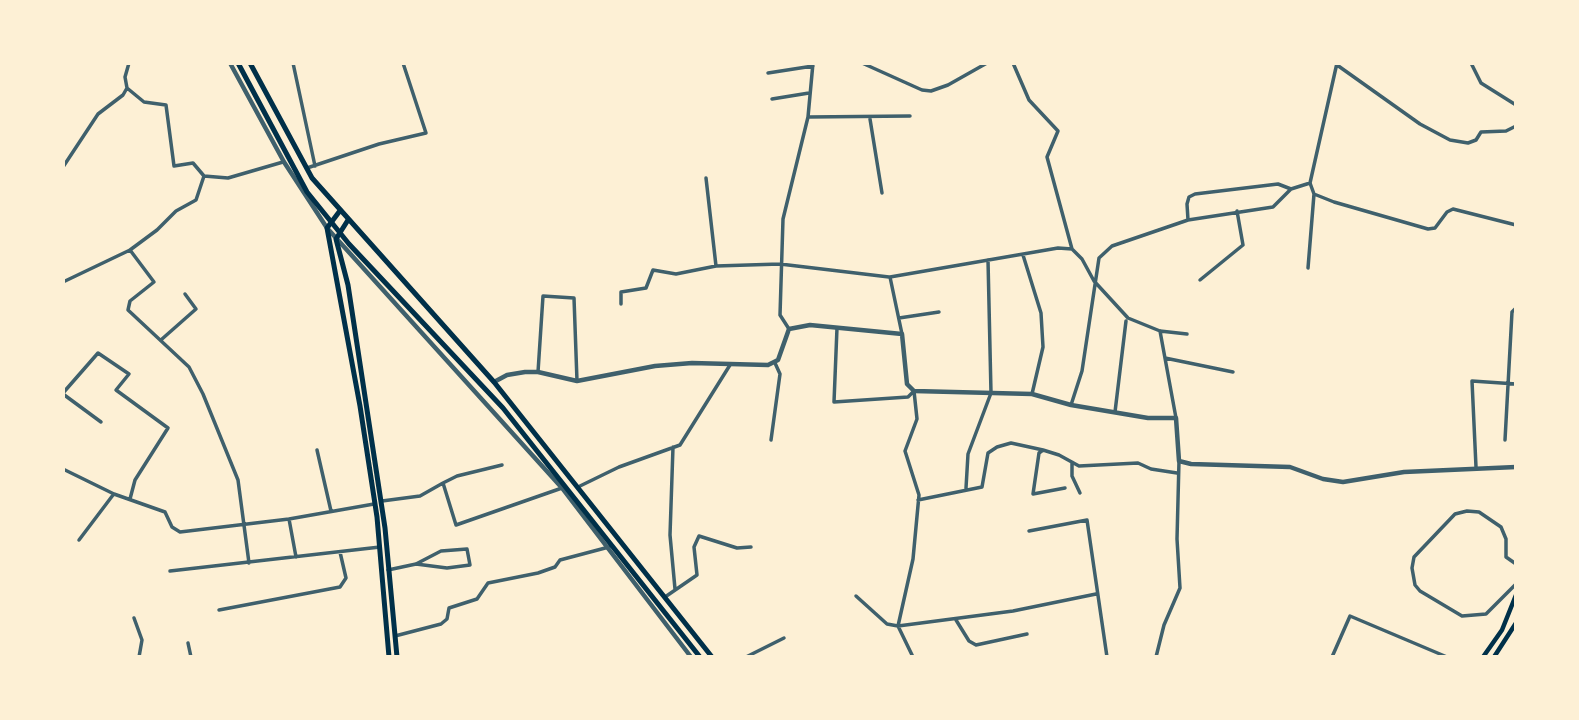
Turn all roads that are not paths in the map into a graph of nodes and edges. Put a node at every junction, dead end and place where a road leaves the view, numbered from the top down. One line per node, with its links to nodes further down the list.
1 (129, 63): 14 (street)
2 (230, 63): 22 (street)
3 (238, 63): 93 (main road)
4 (250, 63): 25 (main road)
5 (293, 63): 23 (street)
6 (403, 63): 23 (street)
7 (862, 63): 8 (street)
8 (987, 63)
9 (1013, 63): 39 (street)
10 (1471, 63): 17 (street)
11 (813, 64): 13 (street); 15 (street)
12 (1337, 64): 21 (street); 28 (street)
13 (768, 73)
14 (127, 88): 24 (street); 26 (street)
15 (809, 93): 16 (street); 18 (street)
16 (772, 99)
17 (1516, 105)
18 (808, 117): 20 (street); 43 (street)
19 (910, 117): 20 (street)
20 (869, 118): 30 (street)
21 (1516, 127)
22 (284, 162): 26 (street); 37 (street)
23 (315, 166): 25 (street)
24 (63, 167)
25 (306, 168): 33 (main road)
26 (204, 176): 40 (street)
27 (706, 178): 44 (street)
28 (1310, 183): 29 (street); 31 (street)
29 (1291, 189): 32 (street); 35 (street)
30 (882, 193)
31 (1314, 194): 36 (street); 45 (street)
32 (1237, 211): 35 (street); 47 (street)
33 (340, 212): 34 (main road); 37 (main road)
34 (348, 220): 38 (main road); 68 (main road)
35 (1188, 220): 48 (street)
36 (1516, 225)
37 (327, 228): 38 (street); 100 (main road)
38 (336, 239): 93 (street); 100 (main road)
39 (1072, 249): 41 (street); 48 (street)
40 (130, 250): 49 (street); 61 (street)
41 (1023, 255): 42 (street); 74 (street)
42 (988, 260): 46 (street); 73 (street)
43 (780, 264): 44 (street); 46 (street); 57 (street)
44 (716, 266): 51 (street)
45 (1308, 268)
46 (890, 277): 54 (street)
47 (1200, 280)
48 (1094, 281): 58 (street); 75 (street)
49 (63, 282)
50 (185, 293): 61 (street)
51 (621, 304)
52 (1516, 309): 69 (street)
53 (939, 312): 54 (street)
54 (899, 318): 59 (street)
55 (1126, 321): 76 (street)
56 (837, 328): 57 (street); 59 (street); 71 (street)
57 (789, 329): 63 (street)
58 (1160, 331): 60 (street); 62 (street)
59 (902, 334): 71 (street)
60 (1187, 334)
61 (162, 339): 103 (street)
62 (1165, 358): 66 (street); 77 (street)
63 (775, 363): 64 (street); 79 (street)
64 (730, 365): 67 (street); 81 (street)
65 (538, 372): 67 (street); 67 (street); 68 (street)
66 (1233, 372)
67 (578, 380)
68 (494, 382): 92 (main road)
69 (1507, 383): 70 (street); 80 (street); 87 (street)
70 (1516, 384)
71 (914, 391): 73 (street); 99 (street)
72 (63, 393): 78 (street); 98 (street)
73 (991, 393): 74 (street); 94 (street)
74 (1032, 394): 75 (street)
75 (1071, 405): 76 (street)
76 (1115, 412): 77 (street)
77 (1176, 418): 84 (street)
78 (101, 422)
79 (771, 440)
80 (1505, 440)
81 (673, 447): 92 (street); 118 (street)
82 (317, 450): 101 (street)
83 (1044, 450): 85 (street); 95 (street); 99 (street)
84 (1178, 461): 87 (street); 90 (street)
85 (1072, 462): 90 (street); 96 (street)
86 (502, 466): 91 (street)
87 (1476, 467): 88 (street)
88 (1516, 467)
89 (63, 469): 97 (street)
90 (1177, 473): 142 (street)
91 (443, 484): 93 (street); 100 (street)
92 (580, 486): 122 (main road)
93 (564, 488): 106 (main road); 109 (street)
94 (966, 488)
95 (1065, 488)
96 (1080, 493)
97 (114, 494): 98 (street); 105 (street)
98 (130, 499): 103 (street)
99 (918, 500): 127 (street)
100 (378, 503): 101 (street); 107 (main road); 115 (main road)
101 (331, 511): 102 (street)
102 (289, 519): 103 (street); 111 (street)
103 (244, 525): 112 (street)
104 (1029, 531): 119 (street)
105 (79, 540)
106 (614, 545): 109 (street); 137 (main road)
107 (380, 547): 110 (street); 134 (main road)
108 (751, 547): 118 (street)
109 (606, 548): 129 (street); 136 (street)
110 (340, 552): 111 (street); 123 (street)
111 (296, 557): 112 (street)
112 (249, 563): 116 (street)
113 (416, 564): 113 (street); 115 (street)
114 (1516, 564): 117 (street)
115 (388, 570): 129 (main road)
116 (170, 571)
117 (1516, 584)
118 (675, 589): 122 (street)
119 (1096, 594): 125 (street); 141 (street)
120 (1516, 595): 145 (main road)
121 (856, 596): 127 (street)
122 (665, 597): 138 (main road)
123 (219, 610)
124 (134, 618): 132 (street)
125 (956, 620): 127 (street); 128 (street)
126 (1516, 622): 146 (main road)
127 (898, 626): 140 (street)
128 (1027, 634)
129 (395, 636): 135 (main road)
130 (784, 638): 139 (street)
131 (188, 643): 133 (street)
132 (139, 657)
133 (191, 657)
134 (389, 657)
135 (397, 657)
136 (691, 657)
137 (700, 657)
138 (712, 657)
139 (746, 657)
140 (913, 657)
141 (1107, 657)
142 (1156, 657)
143 (1332, 657): 144 (street)
144 (1447, 657)
145 (1483, 657)
146 (1494, 657)

